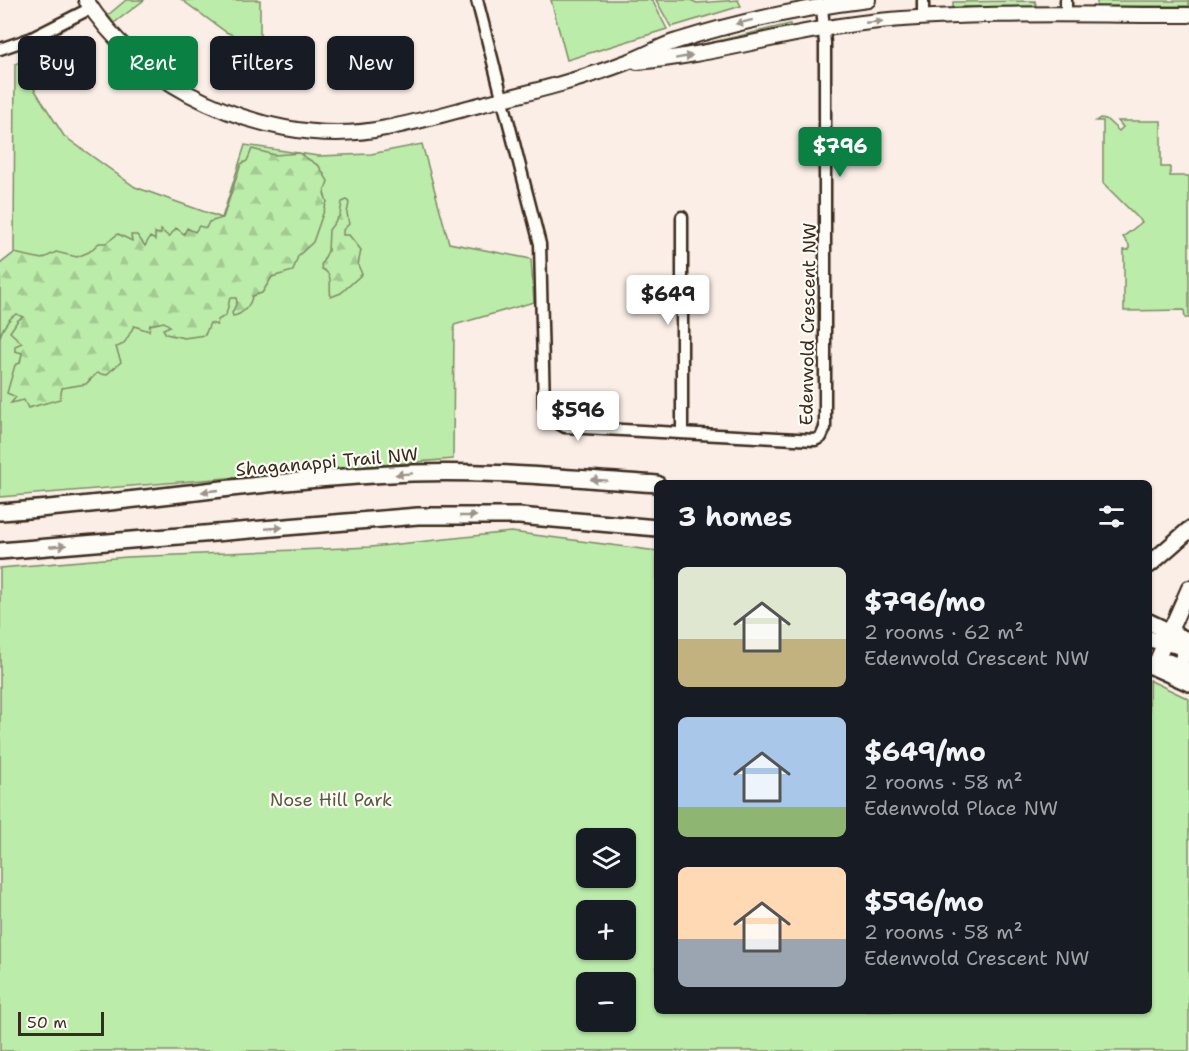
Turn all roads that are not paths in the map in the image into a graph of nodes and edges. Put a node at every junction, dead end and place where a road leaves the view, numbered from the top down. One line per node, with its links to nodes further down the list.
1 (477, 0): 13 (street)
2 (868, 0): 6 (street)
3 (923, 0): 9 (street)
4 (1066, 0): 7 (street)
5 (88, 4): 11 (street); 13 (street)
6 (822, 6): 10 (street, Edenwold Crescent NW); 12 (street, one-way to 12)
7 (1066, 15): 8 (street); 9 (street)
8 (1189, 15)
9 (923, 18): 10 (street, one-way to 9)
10 (825, 28): 12 (street, one-way to 10); 15 (street, Edenwold Crescent NW)
11 (0, 49)
12 (626, 63): 13 (street)
13 (505, 99): 15 (street, Edenwold Crescent NW)
14 (682, 217): 15 (street)
15 (682, 433)
16 (654, 484): 17 (main road, Shaganappi Trail NW, one-way to 17)
17 (0, 512)
18 (654, 528): 20 (main road, one-way to 18)
19 (1189, 530): 21 (main road)
20 (0, 551)
21 (1152, 562)
22 (1189, 588): 24 (street)
23 (1152, 625): 24 (main road)
24 (1167, 638): 25 (main road); 26 (main road); 27 (street)
25 (1152, 639)
26 (1189, 642): 29 (street)
27 (1152, 664)
28 (1152, 666): 29 (main road)
29 (1180, 671): 30 (main road)
30 (1189, 683)

